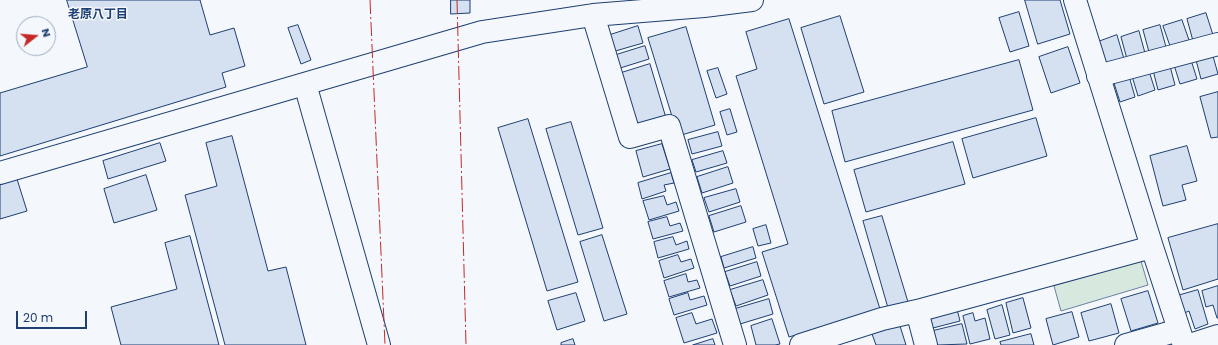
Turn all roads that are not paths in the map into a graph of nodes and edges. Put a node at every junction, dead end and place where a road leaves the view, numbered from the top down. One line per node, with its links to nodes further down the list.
1 (752, 0): 3 (street)
2 (1075, 0): 6 (street)
3 (704, 3): 4 (street)
4 (593, 14): 7 (street); 15 (street)
5 (1218, 44): 6 (street)
6 (1098, 76): 9 (street)
7 (305, 84): 8 (street); 14 (street)
8 (0, 173)
9 (1152, 247): 10 (street); 12 (street)
10 (917, 311): 13 (street); 17 (street)
11 (1218, 336): 12 (street)
12 (1184, 340): 18 (street)
13 (828, 341): 16 (street)
14 (379, 345)
15 (735, 345)
16 (801, 345)
17 (926, 345)
18 (1126, 345)

